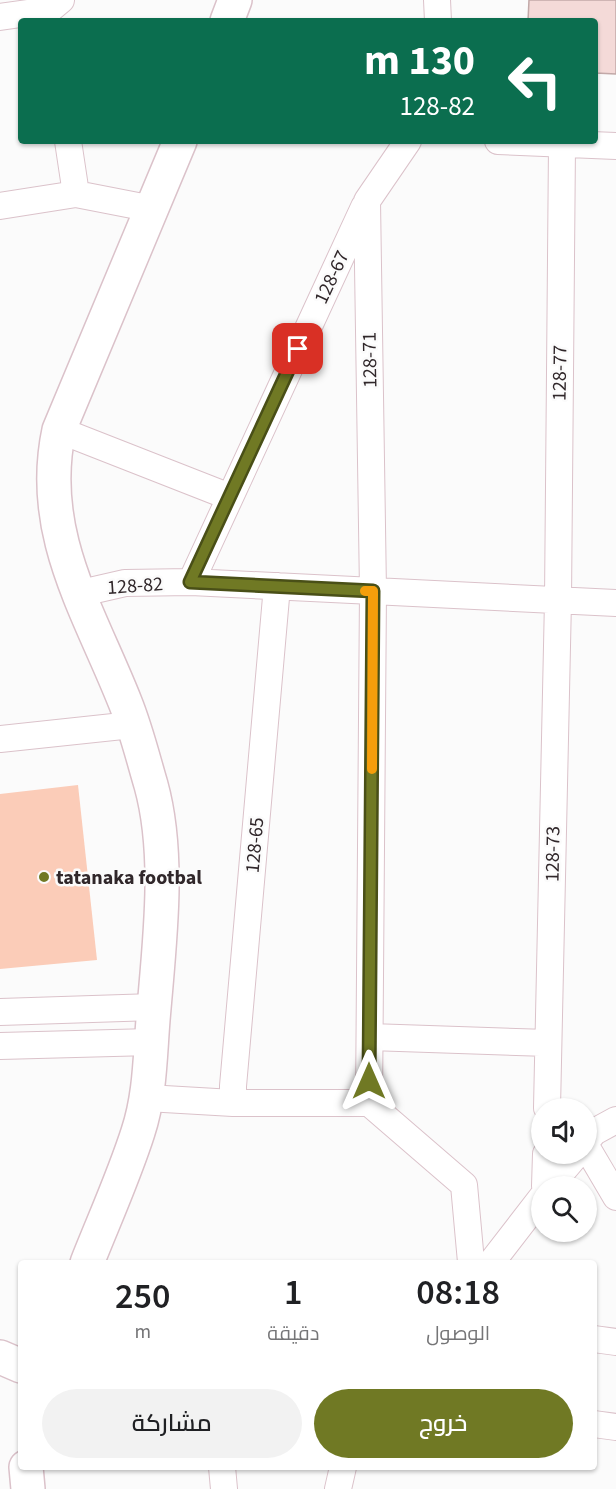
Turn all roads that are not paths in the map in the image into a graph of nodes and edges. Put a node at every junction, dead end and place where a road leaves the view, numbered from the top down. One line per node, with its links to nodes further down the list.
1 (235, 0): 5 (street)
2 (437, 0): 6 (street)
3 (54, 10): 4 (street)
4 (0, 17)
5 (228, 18)
6 (438, 18)
7 (68, 144): 13 (street)
8 (179, 144): 16 (street)
9 (406, 144): 14 (street)
10 (546, 144): 11 (street)
11 (562, 145): 12 (street); 23 (street, 128-77)
12 (616, 146)
13 (76, 194): 15 (street); 16 (street)
14 (367, 201): 18 (street, 128-67); 21 (street, 128-71)
15 (0, 206)
16 (153, 209): 17 (street)
17 (59, 430): 18 (street); 22 (street)
18 (230, 497): 19 (street, 128-67)
19 (190, 582): 20 (street, 128-82); 22 (street, 128-82)
20 (277, 586): 21 (street, 128-82); 35 (street, 128-65)
21 (373, 591): 23 (street, 128-82); 29 (street, 128-71)
22 (77, 594): 25 (street)
23 (558, 600): 24 (street, 128-82); 31 (street, 128-73)
24 (616, 603)
25 (132, 725): 26 (street); 27 (street)
26 (0, 739)
27 (154, 1006): 28 (street); 30 (street)
28 (0, 1012)
29 (369, 1037): 31 (street); 36 (street, 128-71)
30 (151, 1042): 32 (street); 33 (street)
31 (548, 1043): 34 (street, 128-73)
32 (0, 1046)
33 (147, 1098): 35 (street); 44 (street)
34 (547, 1098)
35 (233, 1103): 36 (street)
36 (369, 1103): 45 (street)
37 (616, 1120): 38 (street)
38 (597, 1130)
39 (597, 1163): 42 (street)
40 (569, 1164): 41 (street)
41 (558, 1176)
42 (616, 1197)
43 (531, 1210): 46 (street)
44 (88, 1260)
45 (471, 1260)
46 (493, 1260)
47 (597, 1339): 48 (street)
48 (616, 1342)
49 (0, 1358): 50 (street)
50 (18, 1365)
51 (597, 1424): 52 (street)
52 (616, 1427)
53 (26, 1470): 56 (street)
54 (222, 1470): 57 (street)
55 (342, 1470): 58 (street)
56 (28, 1489)
57 (224, 1489)
58 (338, 1489)

